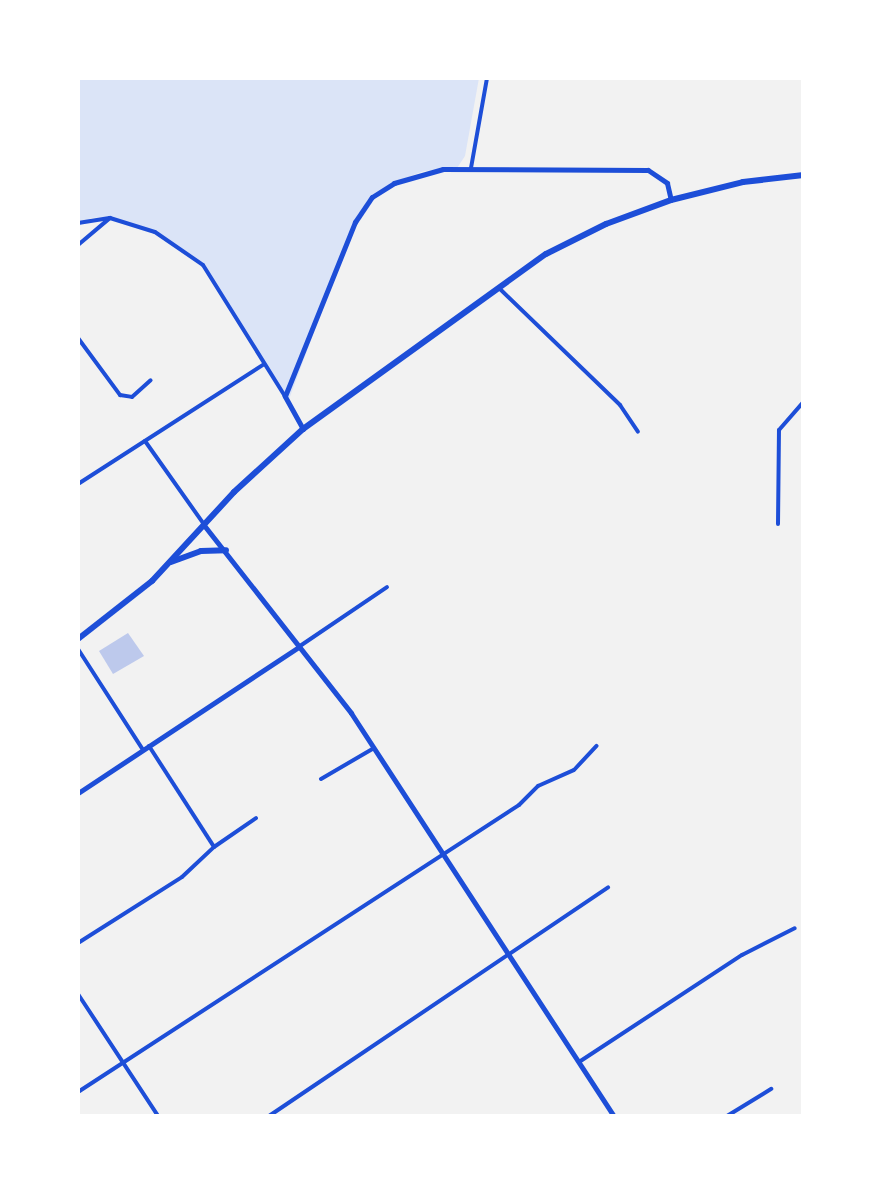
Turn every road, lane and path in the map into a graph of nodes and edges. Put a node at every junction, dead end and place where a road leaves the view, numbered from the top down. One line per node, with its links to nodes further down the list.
1 (487, 78): 2 (street)
2 (471, 168): 4 (street); 12 (street)
3 (804, 175): 4 (main road)
4 (671, 200): 8 (main road)
5 (110, 218): 6 (street); 7 (street); 10 (street)
6 (78, 223)
7 (78, 245)
8 (497, 286): 14 (main road); 15 (street)
9 (78, 338): 11 (street)
10 (264, 366): 12 (street); 16 (street)
11 (151, 380)
12 (285, 396): 14 (street)
13 (804, 401): 19 (street)
14 (303, 428): 18 (main road)
15 (638, 432)
16 (145, 442): 17 (street); 18 (street)
17 (78, 484)
18 (204, 524): 20 (street); 21 (main road)
19 (778, 524)
20 (226, 550): 21 (main road); 24 (street)
21 (170, 562): 23 (main road)
22 (387, 587): 24 (street)
23 (78, 639)
24 (300, 646): 27 (street); 28 (street)
25 (78, 649): 27 (street)
26 (596, 746): 33 (street)
27 (146, 748): 30 (street); 32 (street)
28 (374, 748): 29 (street); 33 (street)
29 (321, 779)
30 (78, 793)
31 (256, 818): 32 (street)
32 (214, 847): 36 (street)
33 (443, 855): 37 (street); 39 (street)
34 (608, 887): 37 (street)
35 (795, 928): 40 (street)
36 (78, 943)
37 (510, 954): 40 (street); 44 (street)
38 (78, 994): 39 (street)
39 (123, 1062): 42 (street); 43 (street)
40 (579, 1062): 45 (street)
41 (772, 1089): 46 (street)
42 (78, 1092)
43 (158, 1116)
44 (268, 1116)
45 (614, 1116)
46 (727, 1116)

